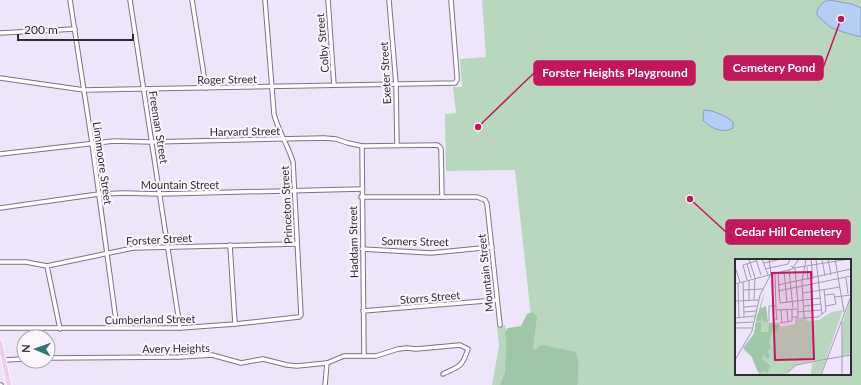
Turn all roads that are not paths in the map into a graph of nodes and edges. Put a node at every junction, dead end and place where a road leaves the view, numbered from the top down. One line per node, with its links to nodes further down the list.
1 (70, 0): 8 (street, Linnmoore Street)
2 (130, 0): 15 (street, Freeman Street)
3 (192, 0): 14 (street)
4 (266, 0): 13 (street, Princeton Street)
5 (328, 0): 12 (street, Colby Street)
6 (389, 0): 11 (street, Exeter Street)
7 (451, 0): 11 (street, Roger Street)
8 (75, 29): 9 (street); 16 (street, Linnmoore Street)
9 (0, 33)
10 (0, 78): 16 (street, Roger Street)
11 (396, 84): 12 (street, Roger Street); 20 (street, Exeter Street)
12 (334, 85): 13 (street, Roger Street)
13 (272, 87): 14 (street, Roger Street); 17 (street, Princeton Street)
14 (206, 88): 15 (street, Roger Street)
15 (144, 89): 16 (street, Roger Street); 18 (street, Freeman Street)
16 (84, 90): 19 (street, Linnmoore Street)
17 (284, 139): 18 (street, Harvard Street); 21 (street, Harvard Street); 24 (street, Princeton Street)
18 (152, 142): 19 (street, Harvard Street); 26 (street, Freeman Street)
19 (92, 144): 22 (street, Harvard Street); 25 (street, Linnmoore Street)
20 (397, 145): 21 (street, Harvard Street); 28 (street, Harvard Street)
21 (362, 146): 23 (street, Haddam Street)
22 (0, 154)
23 (361, 189): 24 (street, Mountain Street); 27 (street, Haddam Street)
24 (294, 191): 26 (street, Mountain Street); 30 (street, Princeton Street)
25 (98, 194): 26 (street, Mountain Street); 29 (street, Mountain Street); 35 (street, Linnmoore Street)
26 (160, 194): 32 (street, Freeman Street)
27 (361, 197): 28 (street, Mountain Street); 34 (street, Haddam Street)
28 (442, 197): 33 (street, Mountain Street)
29 (0, 208)
30 (297, 244): 31 (street, Forster Street); 40 (street, Princeton Street)
31 (230, 245): 32 (street, Forster Street); 41 (street)
32 (168, 247): 35 (street, Forster Street); 45 (street, Freeman Street)
33 (492, 247): 34 (street, Somers Street); 38 (street, Mountain Street)
34 (362, 249): 39 (street, Haddam Street)
35 (106, 254): 37 (street, Forster Street); 44 (street, Linnmoore Street)
36 (0, 262): 37 (street, Forster Street)
37 (47, 266): 46 (street)
38 (497, 300): 39 (street, Storrs Street); 42 (street, Mountain Street)
39 (363, 311): 48 (street, Haddam Street)
40 (299, 317): 41 (street, Cumberland Street)
41 (235, 324): 45 (street, Cumberland Street)
42 (500, 325)
43 (0, 328): 46 (street, Cumberland Street)
44 (117, 328): 45 (street, Cumberland Street); 46 (street, Cumberland Street)
45 (180, 328)
46 (60, 329)
47 (0, 342): 51 (main road)
48 (364, 356): 52 (street, Avery Heights); 53 (street, Avery Heights)
49 (56, 358): 52 (street, Avery Heights)
50 (16, 359): 51 (street)
51 (4, 360): 54 (main road)
52 (326, 362): 55 (street)
53 (443, 374)
54 (9, 385)
55 (325, 385)

